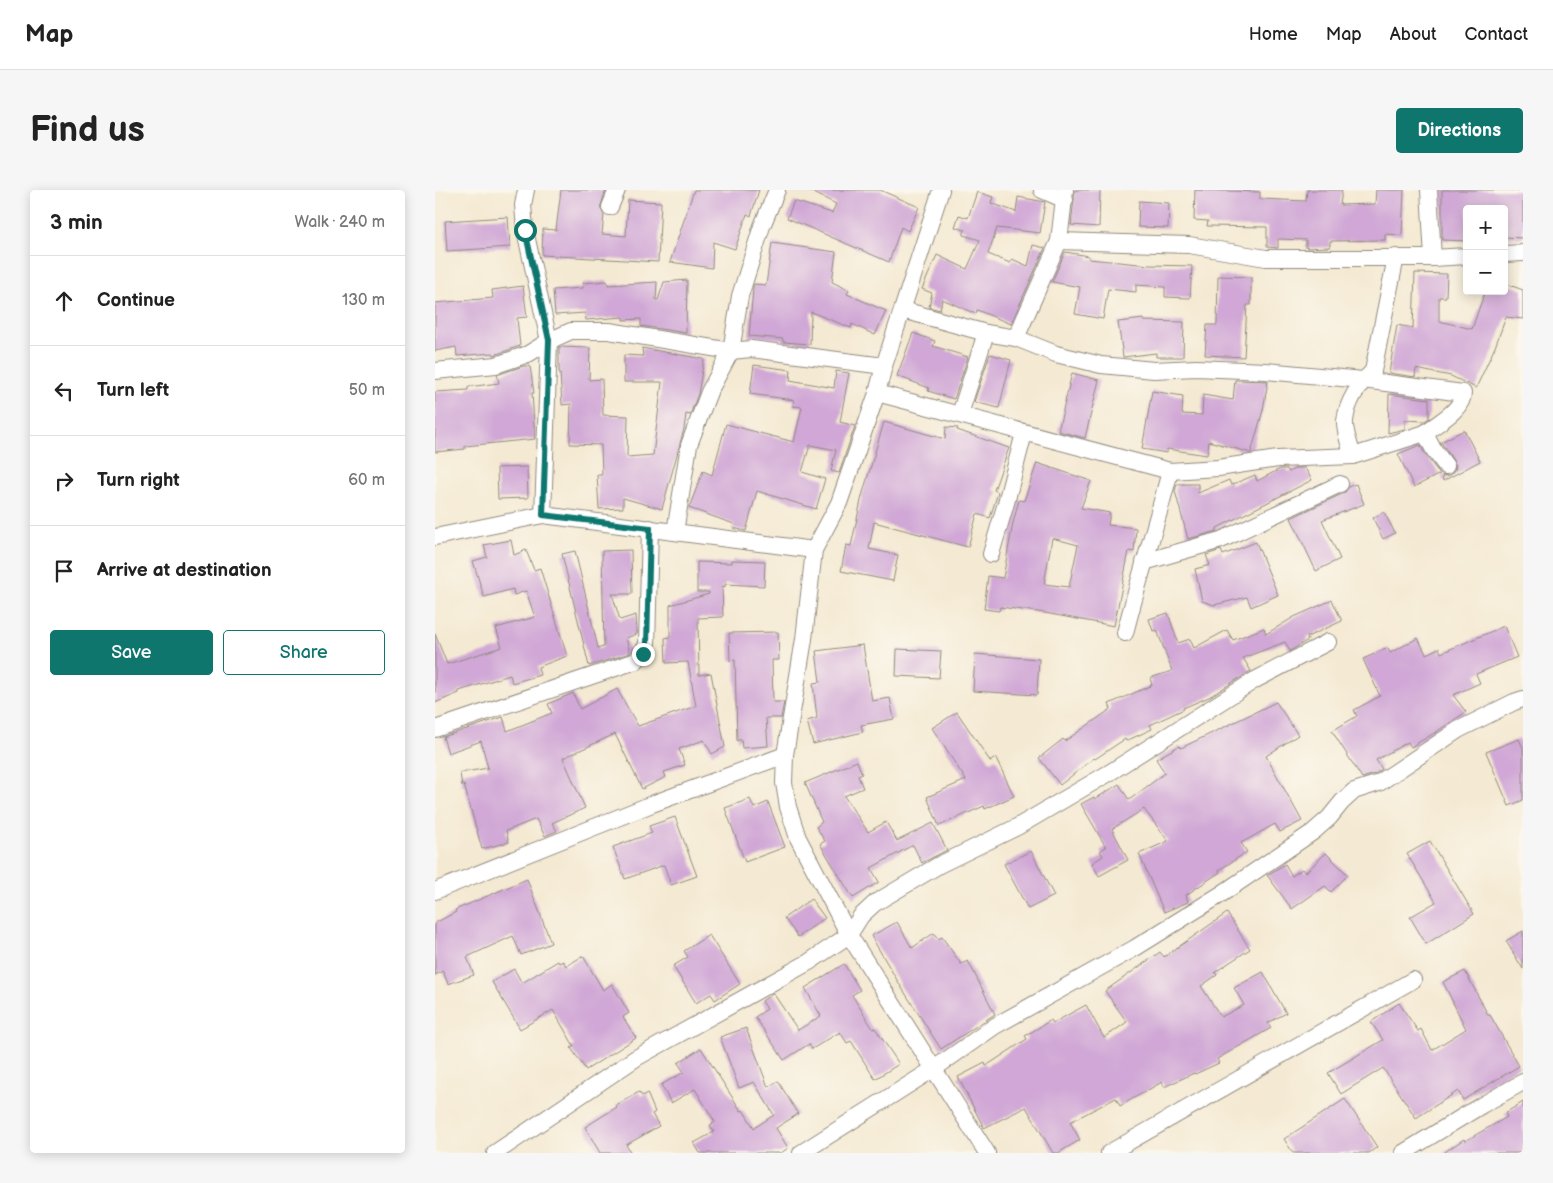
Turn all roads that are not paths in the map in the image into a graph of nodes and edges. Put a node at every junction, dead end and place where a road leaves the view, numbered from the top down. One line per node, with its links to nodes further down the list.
1 (526, 190): 18 (street)
2 (617, 190): 8 (street)
3 (777, 190): 19 (street)
4 (941, 190): 15 (street)
5 (1042, 190): 7 (street)
6 (1429, 190): 14 (street)
7 (1065, 195): 9 (street)
8 (610, 207)
9 (1059, 241): 13 (street); 17 (street)
10 (1523, 253): 11 (street)
11 (1508, 254)
12 (1463, 256): 14 (street)
13 (1395, 258): 14 (street); 22 (street)
14 (1433, 258)
15 (903, 310): 16 (street); 20 (street)
16 (986, 332): 17 (street); 24 (street)
17 (1016, 338): 22 (street)
18 (549, 340): 19 (street); 21 (street); 31 (street)
19 (731, 351): 20 (street); 33 (street)
20 (884, 366): 23 (street)
21 (435, 371)
22 (1363, 380): 26 (street); 27 (street)
23 (877, 393): 24 (street); 35 (street)
24 (960, 414): 25 (street)
25 (1024, 433): 29 (street); 36 (street)
26 (1425, 433): 27 (street); 28 (street)
27 (1353, 456): 29 (street)
28 (1446, 466)
29 (1170, 471): 37 (street)
30 (1340, 484): 37 (street)
31 (543, 515): 32 (street); 34 (street)
32 (650, 528): 33 (street); 41 (street)
33 (675, 532): 35 (street)
34 (435, 537)
35 (814, 550): 42 (street)
36 (991, 554)
37 (1144, 562): 38 (street)
38 (1125, 633)
39 (1328, 642): 44 (street)
40 (1523, 699): 46 (street)
41 (435, 729)
42 (785, 756): 43 (street); 44 (street)
43 (435, 891)
44 (849, 935): 46 (street); 48 (street)
45 (1413, 980): 51 (street)
46 (935, 1068): 49 (street); 50 (street)
47 (1523, 1082): 52 (street)
48 (495, 1153)
49 (801, 1153)
50 (987, 1153)
51 (1109, 1153)
52 (1403, 1153)

